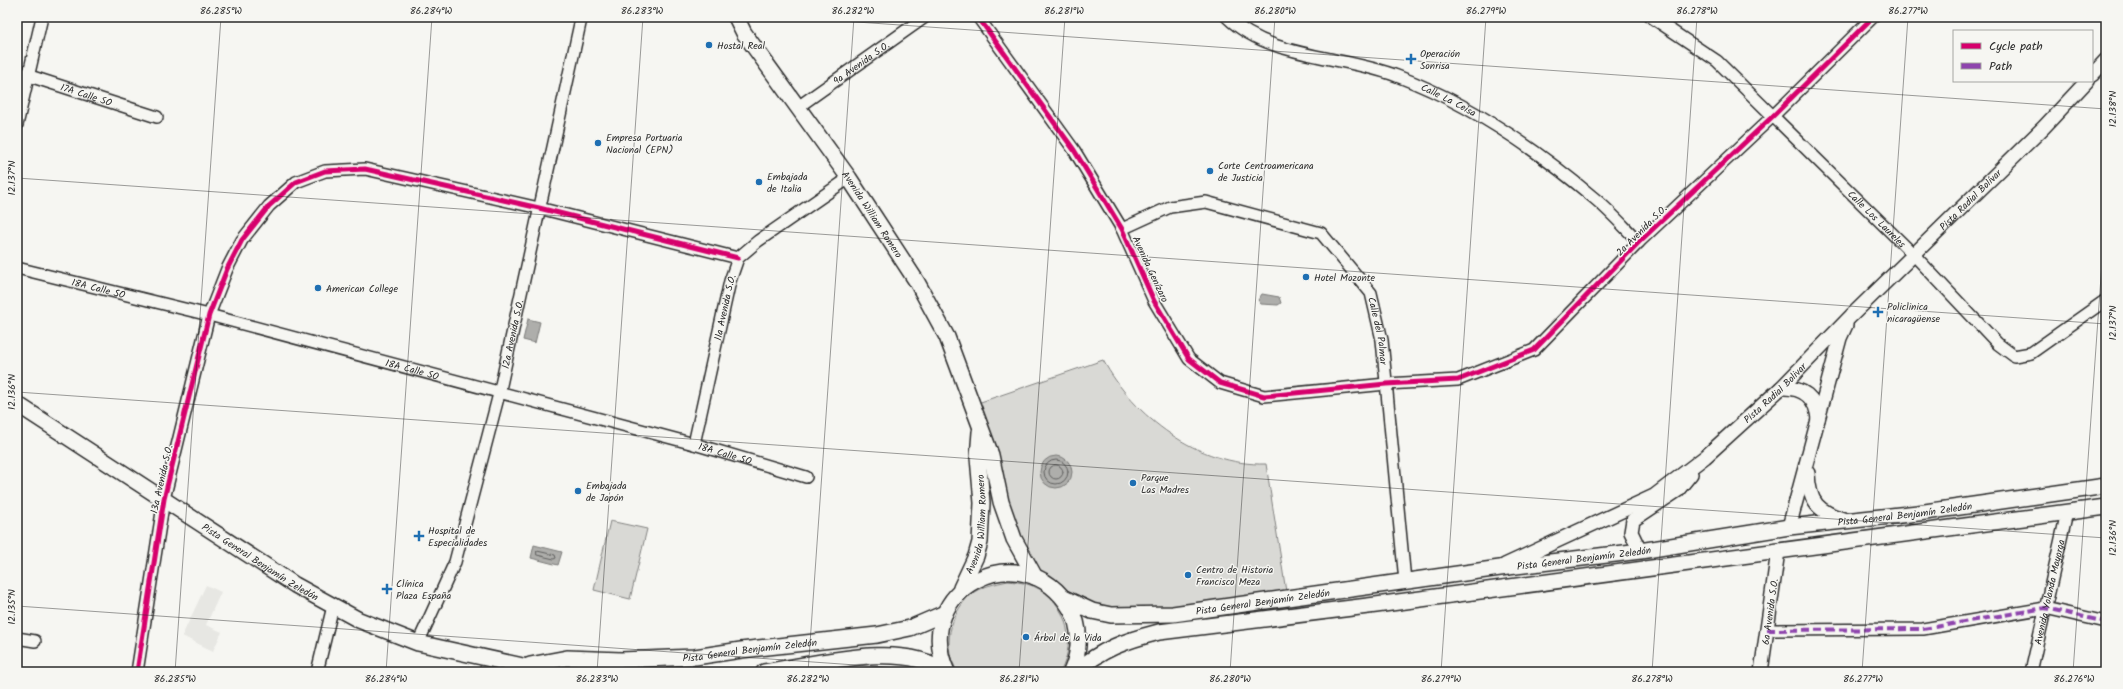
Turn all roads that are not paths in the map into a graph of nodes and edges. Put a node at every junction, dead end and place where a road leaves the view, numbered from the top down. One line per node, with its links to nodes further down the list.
1 (42, 17): 12 (street)
2 (736, 17): 14 (main road, Avenida William Romero)
3 (925, 17): 14 (street, 9a Avenida S.O.)
4 (978, 17): 20 (street, Avenida Genízaro)
5 (1227, 17): 21 (street, Calle La Ceisa)
6 (1651, 17): 15 (street, Calle Los Laureles)
7 (1873, 17): 15 (street, 2a Avenida S.O.)
8 (579, 18): 19 (street, 12a Avenida S.O.)
9 (2106, 60): 11 (street)
10 (17, 72): 12 (street, 17A Calle SO)
11 (2093, 74)
12 (29, 75): 16 (street, 17A Calle SO); 17 (street)
13 (2086, 82): 22 (street, Pista Radial Bolívar)
14 (798, 107): 18 (main road, Avenida William Romero)
15 (1773, 116): 21 (street, 2a Avenida S.O.); 22 (street, Calle Los Laureles)
16 (156, 117)
17 (17, 125)
18 (849, 178): 23 (street); 33 (main road, Avenida William Romero)
19 (539, 208): 23 (street, 13a Avenida S.O.); 26 (street, 13a Avenida S.O.); 30 (street, 12a Avenida S.O.)
20 (1122, 229): 28 (street, Avenida Genízaro); 28 (street, Calle del Palmar)
21 (1639, 242): 28 (street, 2a Avenida S.O.)
22 (1914, 255): 25 (street, Calle Los Laureles); 27 (street, Pista Radial Bolívar)
23 (738, 258): 34 (street, 11a Avenida S.O.)
24 (17, 268): 26 (street, 18A Calle SO)
25 (2106, 300)
26 (210, 315): 30 (street, 18A Calle SO); 39 (street, 13a Avenida S.O.)
27 (1851, 316): 29 (street, Pista Radial Bolivar); 32 (street)
28 (1386, 384): 53 (street, Calle del Palmar)
29 (1781, 388): 32 (street); 35 (street, Pista Radial Bolivar)
30 (499, 394): 34 (street, 18A Calle SO); 65 (street, 12a Avenida S.O.)
31 (17, 404): 39 (main road, Pista General Benjamín Zeledón)
32 (1818, 423): 36 (street)
33 (980, 427): 52 (main road, Avenida William Romero); 54 (main road, Avenida William Romero)
34 (694, 444): 37 (street, 18A Calle SO)
35 (1705, 457): 45 (street); 50 (street, Pista Radial Bolivar)
36 (1809, 459): 43 (street); 44 (street)
37 (806, 477)
38 (2106, 486): 42 (main road, Pista General Benjamín Zeledón)
39 (164, 499): 57 (main road, Pista General Benjamín Zeledón); 67 (street, 13a Avenida S.O.)
40 (2106, 507): 41 (main road, Pista General Benjamín Zeledón)
41 (2067, 512): 46 (main road, Pista General Benjamín Zeledón); 58 (street, Avenida Yolanda Mayorga)
42 (1905, 514): 43 (main road, Pista General Benjamín Zeledón); 46 (main road)
43 (1846, 520): 44 (main road, Pista General Benjamín Zeledón)
44 (1789, 527): 45 (main road, Pista General Benjamín Zeledón); 47 (main road)
45 (1640, 551): 49 (main road); 50 (main road, Pista General Benjamín Zeledón)
46 (1778, 551): 48 (main road, Pista General Benjamín Zeledón); 62 (street, 6a Avenida S.O.)
47 (1702, 554): 48 (main road); 49 (main road)
48 (1737, 557): 51 (main road, Pista General Benjamín Zeledón)
49 (1663, 560): 51 (main road)
50 (1500, 568): 53 (main road, Pista General Benjamín Zeledón); 56 (main road)
51 (1641, 570): 56 (main road, Pista General Benjamín Zeledón)
52 (1035, 577): 54 (main road); 55 (main road)
53 (1405, 581): 55 (main road, Pista General Benjamín Zeledón); 60 (main road)
54 (957, 595): 59 (main road)
55 (1064, 598): 72 (main road)
56 (1394, 603): 60 (main road, Pista General Benjamín Zeledón)
57 (333, 606): 65 (main road, Pista General Benjamín Zeledón); 68 (street)
58 (2045, 608): 61 (street); 62 (street); 75 (street, Avenida Yolanda Mayorga)
59 (945, 613): 66 (main road, Pista General Benjamín Zeledón); 71 (main road)
60 (1257, 620): 73 (main road, Pista General Benjamín Zeledón)
61 (2106, 622)
62 (1767, 630): 74 (street, 6a Avenida S.O.)
63 (17, 638): 64 (street)
64 (36, 641)
65 (418, 643): 66 (main road, Pista General Benjamín Zeledón)
66 (527, 669): 69 (main road, Pista General Benjamín Zeledón)
67 (137, 672)
68 (317, 672)
69 (550, 672)
70 (764, 672): 71 (main road)
71 (946, 672)
72 (1071, 672)
73 (1075, 672)
74 (1761, 672)
75 (2030, 672)

